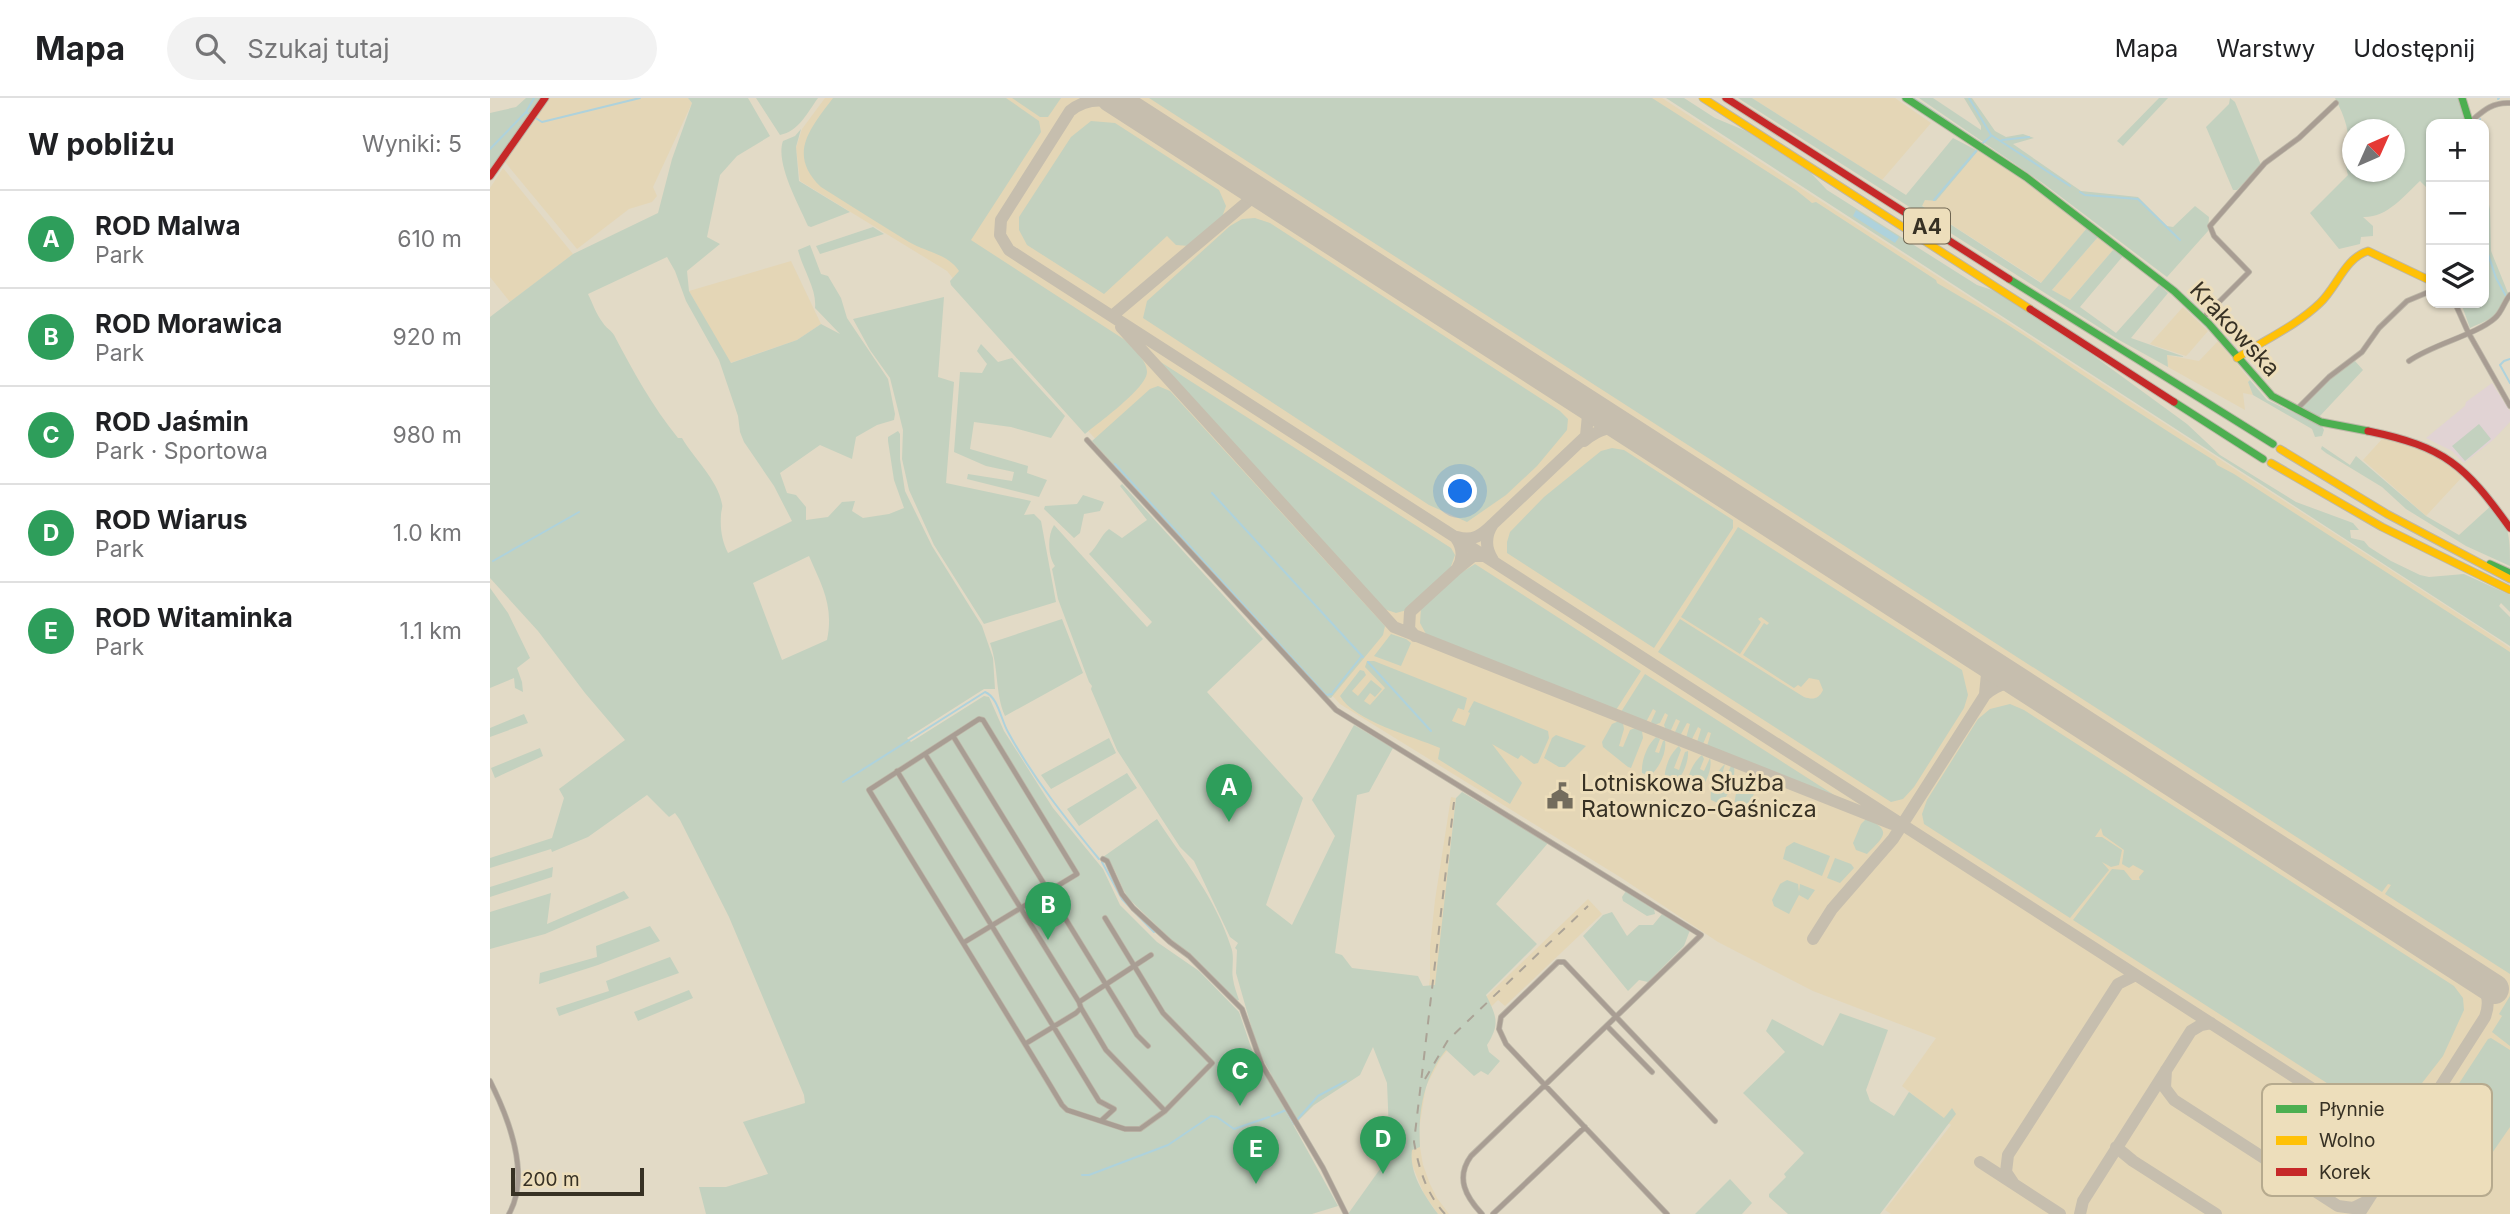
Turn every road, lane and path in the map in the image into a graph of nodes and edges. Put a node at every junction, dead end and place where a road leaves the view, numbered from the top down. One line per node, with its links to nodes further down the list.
1 (545, 98): 10 (main road)
2 (1703, 98): 26 (main road, A4)
3 (1726, 98): 23 (main road, A4)
4 (1906, 98): 15 (main road, Krakowska)
5 (2462, 98): 8 (main road)
6 (2336, 103): 15 (street)
7 (2510, 103): 9 (street)
8 (2469, 119)
9 (2474, 119)
10 (490, 176)
11 (2426, 279): 17 (main road)
12 (2426, 293): 20 (street)
13 (2510, 295): 16 (street)
14 (2457, 308): 16 (street)
15 (2203, 318): 17 (main road, Krakowska)
16 (2468, 332): 18 (street); 19 (street)
17 (2237, 358): 20 (main road, Krakowska)
18 (2409, 360)
19 (2510, 406)
20 (2296, 410): 22 (main road, Krakowska)
21 (1087, 440): 41 (street)
22 (2510, 528)
23 (2463, 553): 24 (main road, A4); 25 (main road, A4)
24 (2510, 573)
25 (2510, 579)
26 (2510, 590)
27 (953, 736): 28 (street); 31 (street); 31 (street)
28 (925, 754): 29 (street); 32 (street)
29 (897, 771): 34 (street); 35 (street)
30 (1103, 859): 54 (street)
31 (1049, 890): 32 (street); 38 (street)
32 (1020, 908): 34 (street); 39 (street)
33 (1105, 918): 37 (street)
34 (991, 926): 35 (street); 43 (street)
35 (962, 943): 44 (street)
36 (1151, 956): 37 (street)
37 (1135, 967): 38 (street); 49 (street)
38 (1107, 984): 39 (street); 45 (street)
39 (1079, 1002): 40 (street)
40 (1081, 1008): 43 (street); 49 (street)
41 (1616, 1017): 42 (street); 48 (street); 51 (street)
42 (1607, 1026): 46 (street); 48 (street)
43 (1054, 1027): 44 (street); 50 (street)
44 (1025, 1044): 50 (street)
45 (1148, 1046)
46 (1652, 1072)
47 (490, 1081): 53 (street)
48 (1545, 1085): 52 (street); 55 (street)
49 (1165, 1111): 50 (street)
50 (1101, 1120)
51 (1715, 1121)
52 (1584, 1127): 56 (street); 57 (street)
53 (509, 1214)
54 (1346, 1214)
55 (1482, 1214)
56 (1493, 1214)
57 (1667, 1214)

